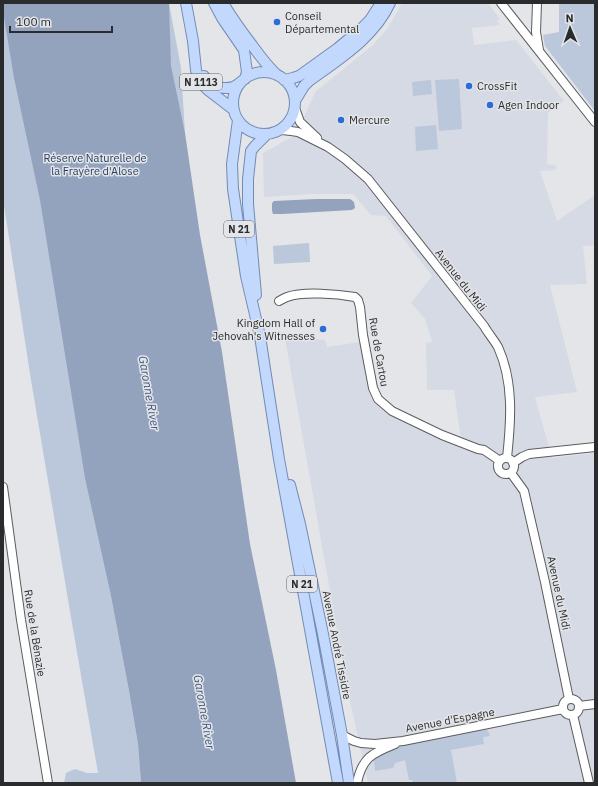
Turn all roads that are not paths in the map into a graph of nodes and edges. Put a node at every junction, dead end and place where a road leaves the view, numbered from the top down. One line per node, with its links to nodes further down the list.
1 (186, 3): 8 (main road, N 1113)
2 (214, 3): 11 (main road)
3 (223, 3): 10 (main road)
4 (381, 3): 10 (main road)
5 (390, 3): 12 (main road)
6 (501, 3): 9 (street)
7 (537, 3): 9 (street)
8 (193, 41): 11 (main road, N 1113); 13 (main road, N 1113)
9 (539, 51): 15 (street)
10 (280, 77): 11 (main road); 12 (main road)
11 (243, 80): 13 (main road)
12 (295, 104): 16 (main road); 18 (street, Avenue du Midi)
13 (234, 110): 14 (main road)
14 (238, 120): 17 (main road); 20 (main road, Avenue André Tissidre / N 21)
15 (595, 122)
16 (282, 130): 17 (main road); 18 (street, Avenue du Midi)
17 (266, 135): 20 (main road, Avenue André Tissidre / N 21)
18 (328, 147): 23 (street, Avenue du Midi)
19 (279, 301): 23 (street, Rue de Cartou)
20 (260, 336): 21 (main road, Avenue André Tissidre)
21 (273, 419): 31 (main road, Avenue André Tissidre / N 21); 34 (main road, Avenue André Tissidre / N 21)
22 (595, 447): 23 (street)
23 (507, 460): 24 (street); 24 (street)
24 (510, 473): 26 (street, Avenue du Midi)
25 (3, 487): 33 (street, Rue de la Bénazie)
26 (569, 699): 28 (street); 29 (street)
27 (595, 704): 28 (street)
28 (578, 706): 30 (street)
29 (563, 709): 30 (street); 32 (street, Avenue d'Espagne)
30 (573, 714): 37 (street)
31 (342, 735): 32 (street, Avenue d'Espagne); 35 (main road, Avenue André Tissidre / N 21)
32 (403, 741): 36 (street)
33 (48, 783)
34 (338, 783)
35 (349, 783)
36 (357, 783)
37 (589, 783)

